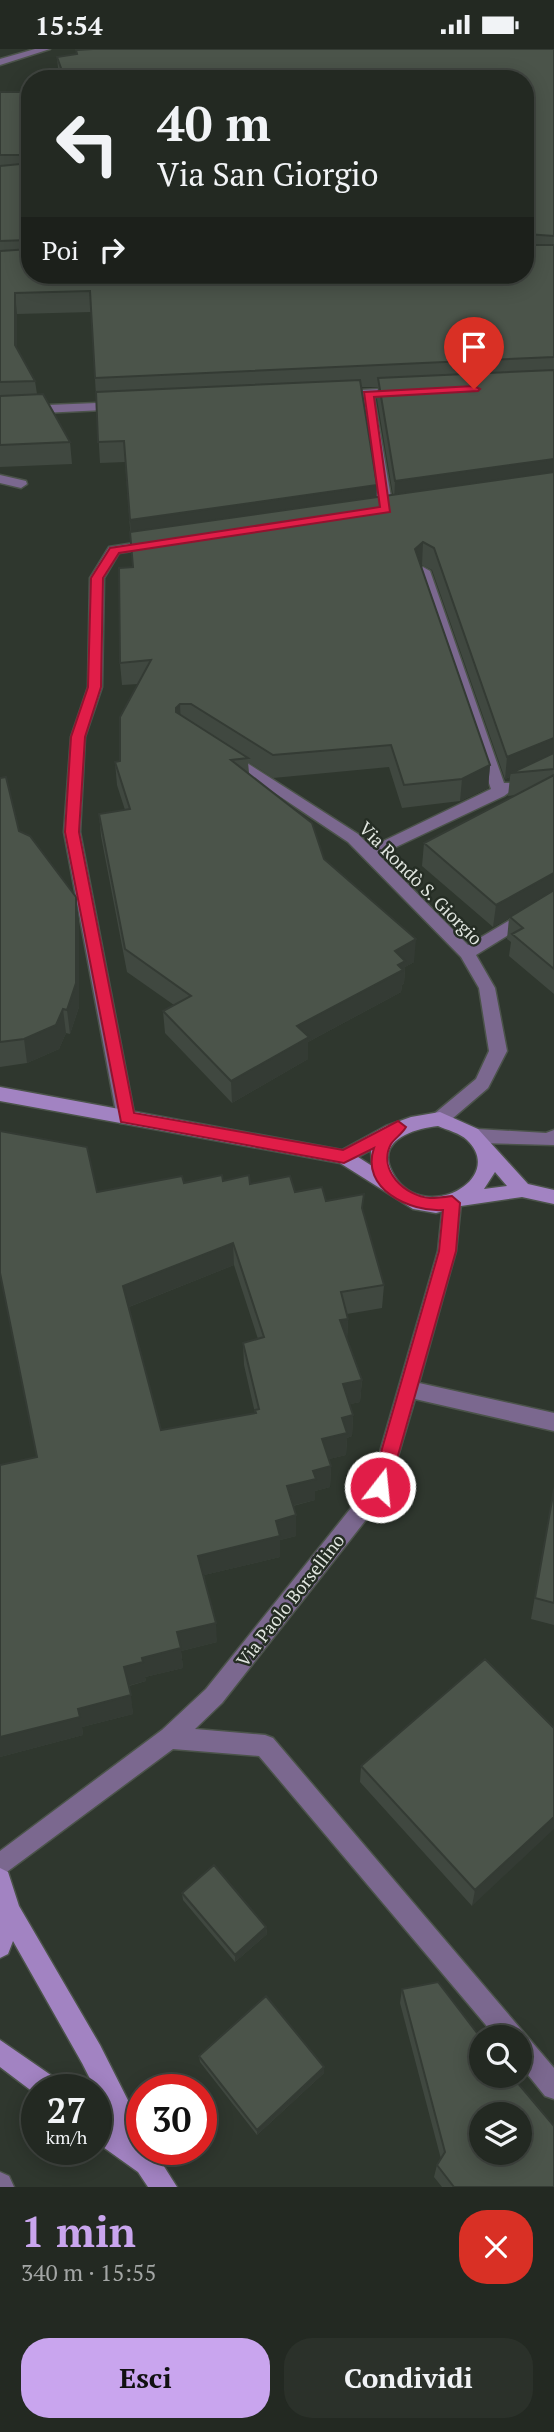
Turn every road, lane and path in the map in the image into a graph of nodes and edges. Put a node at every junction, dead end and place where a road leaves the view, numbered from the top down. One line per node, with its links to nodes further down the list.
1 (45, 49): 2 (street)
2 (0, 62)
3 (407, 392): 4 (street)
4 (368, 394): 5 (street); 10 (street)
5 (327, 396)
6 (139, 405): 7 (street)
7 (0, 411)
8 (0, 479): 9 (street)
9 (21, 484)
10 (386, 509)
11 (169, 542): 20 (street)
12 (423, 571): 15 (street)
13 (209, 746): 16 (street, Via Rondò S. Giorgio)
14 (521, 781): 15 (street)
15 (499, 792): 16 (street)
16 (369, 854): 18 (street, Via Rondò S. Giorgio)
17 (554, 900): 18 (street)
18 (467, 953): 21 (street, Via Rondò S. Giorgio)
19 (0, 1094): 20 (main road)
20 (127, 1118): 25 (main road)
21 (440, 1119): 22 (main road); 24 (main road)
22 (398, 1127): 25 (main road); 26 (main road)
23 (554, 1137): 24 (street)
24 (481, 1144): 27 (main road); 29 (main road)
25 (344, 1157): 26 (main road)
26 (394, 1190): 29 (main road)
27 (522, 1190): 28 (main road); 29 (main road)
28 (554, 1197)
29 (452, 1203): 30 (street, Via Paolo Borsellino)
30 (408, 1389): 31 (street); 32 (street, Via Paolo Borsellino)
31 (554, 1422)
32 (170, 1738): 33 (street, Via Paolo Borsellino); 37 (street)
33 (0, 1865)
34 (0, 1880): 35 (main road)
35 (8, 1909): 36 (main road); 43 (main road)
36 (0, 1946)
37 (502, 2025)
38 (0, 2052): 40 (main road)
39 (532, 2060): 41 (street)
40 (29, 2074)
41 (554, 2087)
42 (112, 2138): 43 (main road)
43 (148, 2166): 44 (main road)
44 (164, 2187)

